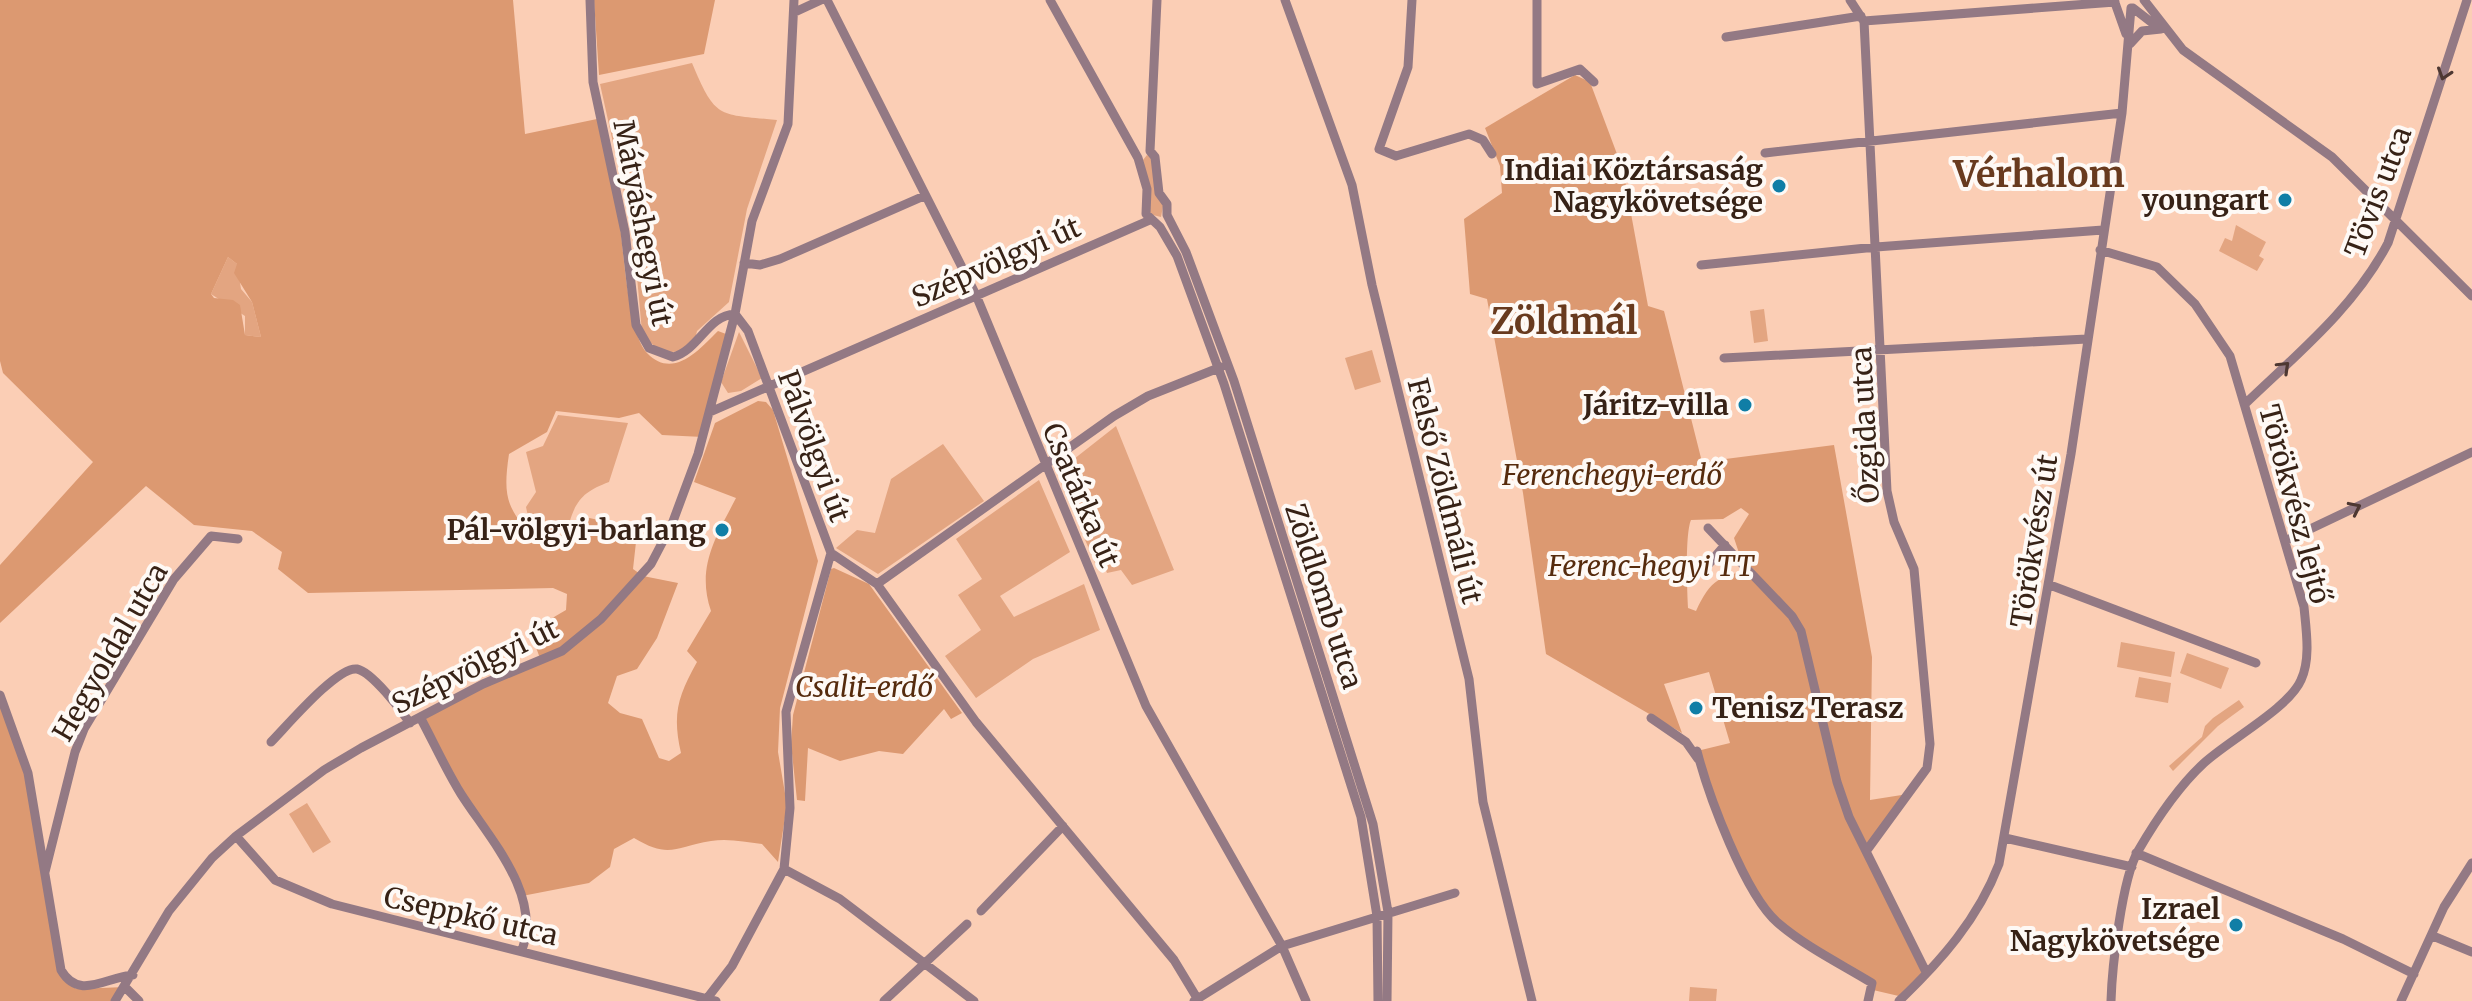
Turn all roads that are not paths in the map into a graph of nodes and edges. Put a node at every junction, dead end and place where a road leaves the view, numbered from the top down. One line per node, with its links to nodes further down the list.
1 (590, 0): 39 (street, Mátyáshegyi út)
2 (794, 0): 14 (street)
3 (821, 0): 14 (street)
4 (827, 0): 26 (street, Csatárka út)
5 (1050, 0): 23 (street)
6 (1157, 0): 23 (street)
7 (1285, 0): 95 (street, Felső Zöldmáli út)
8 (1412, 0): 25 (street)
9 (1537, 0): 20 (street)
10 (1850, 0): 15 (street)
11 (2467, 0): 30 (street, Tövis utca, one-way to 30)
12 (2115, 2): 13 (street); 15 (street); 19 (street, Törökvész út)
13 (2137, 4): 16 (street); 17 (street); 19 (street, Törökvész út)
14 (795, 12): 35 (street)
15 (1862, 19): 18 (street); 22 (street, Őzgida utca)
16 (2161, 29): 17 (street); 19 (street)
17 (2169, 36): 30 (street)
18 (1726, 37)
19 (2128, 50): 21 (street, Törökvész út)
20 (1594, 82)
21 (2122, 113): 22 (street); 32 (street, Törökvész út)
22 (1867, 141): 24 (street); 33 (street, Őzgida utca)
23 (1144, 152): 27 (street); 28 (street)
24 (1765, 153)
25 (1492, 154)
26 (924, 196): 35 (street); 37 (street, Csatárka út)
27 (1145, 210): 29 (street); 31 (street, Szépvölgyi út)
28 (1167, 215): 29 (street, Szépvölgyi út); 43 (street, Zöldlomb utca)
29 (1152, 220): 31 (street, Szépvölgyi út); 43 (street, Zöldlomb utca)
30 (2396, 221): 38 (street); 45 (street, Tövis utca, one-way to 30)
31 (1132, 226): 37 (street, Szépvölgyi út)
32 (2103, 230): 33 (street); 34 (street, Törökvész út)
33 (1876, 247): 36 (street); 41 (street, Őzgida utca)
34 (2100, 250): 40 (street, Törökvész út); 45 (street, Törökvész lejtő)
35 (744, 263): 39 (street)
36 (1701, 265)
37 (976, 295): 44 (street, Szépvölgyi út); 48 (street, Csatárka út)
38 (2472, 296)
39 (735, 314): 44 (street, Pálvölgyi út); 46 (street)
40 (2087, 339): 41 (street); 56 (street, Törökvész út)
41 (1883, 349): 42 (street); 66 (street, Őzgida utca)
42 (1724, 358)
43 (1223, 366): 48 (street); 74 (street, Zöldlomb utca); 75 (street, Zöldlomb utca)
44 (769, 386): 46 (street, Szépvölgyi út); 53 (street, Pálvölgyi út)
45 (2245, 404): 51 (street, Törökvész lejtő)
46 (710, 412): 59 (street, Szépvölgyi út)
47 (2472, 452): 51 (street, one-way to 47)
48 (1044, 467): 55 (street); 78 (street, Csatárka út)
49 (1708, 528): 52 (street)
50 (238, 539): 71 (street, Hegyoldal utca)
51 (2285, 541): 67 (street, Törökvész lejtő)
52 (1725, 545): 54 (street); 66 (street)
53 (831, 553): 55 (street); 70 (street, Pálvölgyi út)
54 (1707, 566)
55 (877, 584): 63 (street)
56 (2050, 585): 57 (street); 65 (street, Törökvész út)
57 (2256, 663)
58 (0, 695): 71 (street)
59 (420, 717): 61 (street, Szépvölgyi út); 79 (street)
60 (1651, 718): 96 (street)
61 (410, 723): 62 (street); 64 (street, Szépvölgyi út)
62 (271, 742)
63 (1063, 826): 73 (street); 86 (street)
64 (236, 836): 79 (street, Cseppkő utca); 84 (street, Szépvölgyi út)
65 (2005, 838): 69 (street); 82 (street, Törökvész út)
66 (1867, 850): 82 (street)
67 (2136, 853): 69 (street, Törökvész lejtő); 83 (street)
68 (2472, 863): 77 (street)
69 (2132, 867): 98 (street, Törökvész lejtő)
70 (784, 869): 81 (street); 87 (street, Pálvölgyi út)
71 (45, 872): 84 (street)
72 (1455, 893): 74 (street)
73 (981, 911)
74 (1388, 912): 75 (street); 94 (street, Zöldlomb utca)
75 (1377, 916): 78 (street); 93 (street, Zöldlomb utca)
76 (967, 924): 81 (street)
77 (2433, 936): 80 (street); 83 (street)
78 (1282, 946): 86 (street); 92 (street, Csatárka út)
79 (522, 950): 87 (street, Cseppkő utca)
80 (2472, 952)
81 (926, 964): 90 (street); 91 (street)
82 (1926, 972): 97 (street, Törökvész út)
83 (2414, 974): 99 (street)
84 (133, 975): 85 (street, Szépvölgyi út)
85 (125, 987): 88 (street, Szépvölgyi út); 89 (street)
86 (1195, 999)
87 (710, 1000)
88 (115, 1001)
89 (139, 1001)
90 (884, 1001)
91 (974, 1001)
92 (1306, 1001)
93 (1378, 1001)
94 (1387, 1001)
95 (1532, 1001)
96 (1868, 1001)
97 (1899, 1001)
98 (2111, 1001)
99 (2401, 1001)

